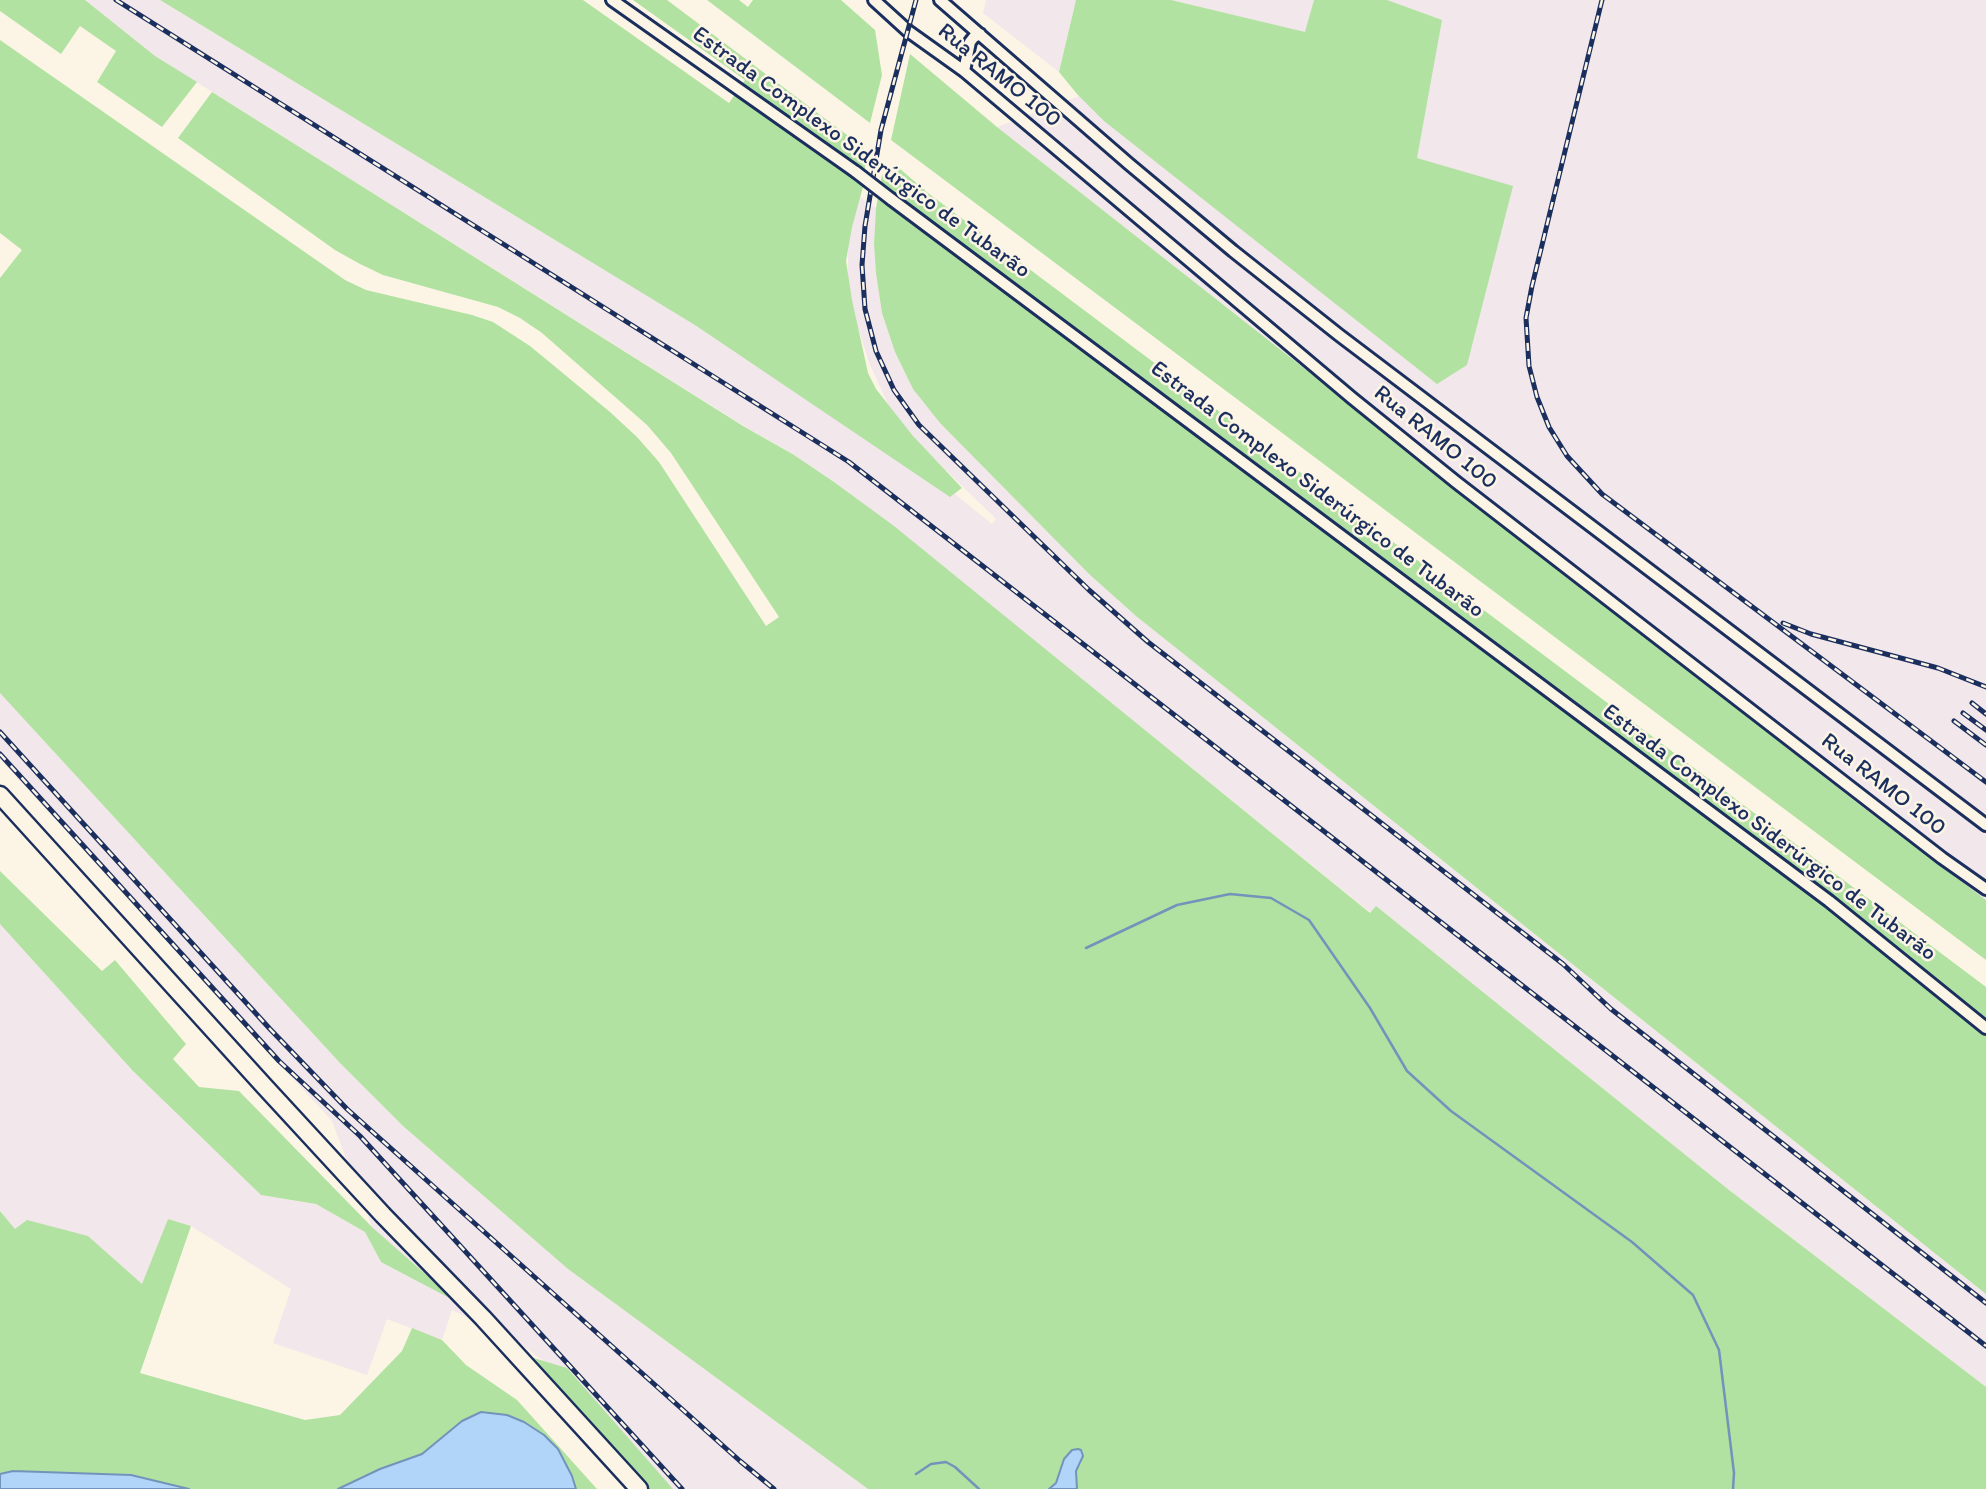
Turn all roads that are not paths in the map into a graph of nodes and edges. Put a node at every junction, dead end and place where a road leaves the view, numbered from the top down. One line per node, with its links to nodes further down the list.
1 (612, 0): 9 (street, Estrada Complexo Siderúrgico de Tubarão, bridge)
2 (874, 0): 5 (street, Rua RAMO 100)
3 (940, 0): 4 (street, Rua RAMO 100)
4 (980, 34): 5 (street); 7 (street, Rua RAMO 100)
5 (964, 71): 8 (street, Rua RAMO 100)
6 (0, 795): 10 (street)
7 (1986, 825)
8 (1986, 889)
9 (1986, 1028)
10 (639, 1489)

